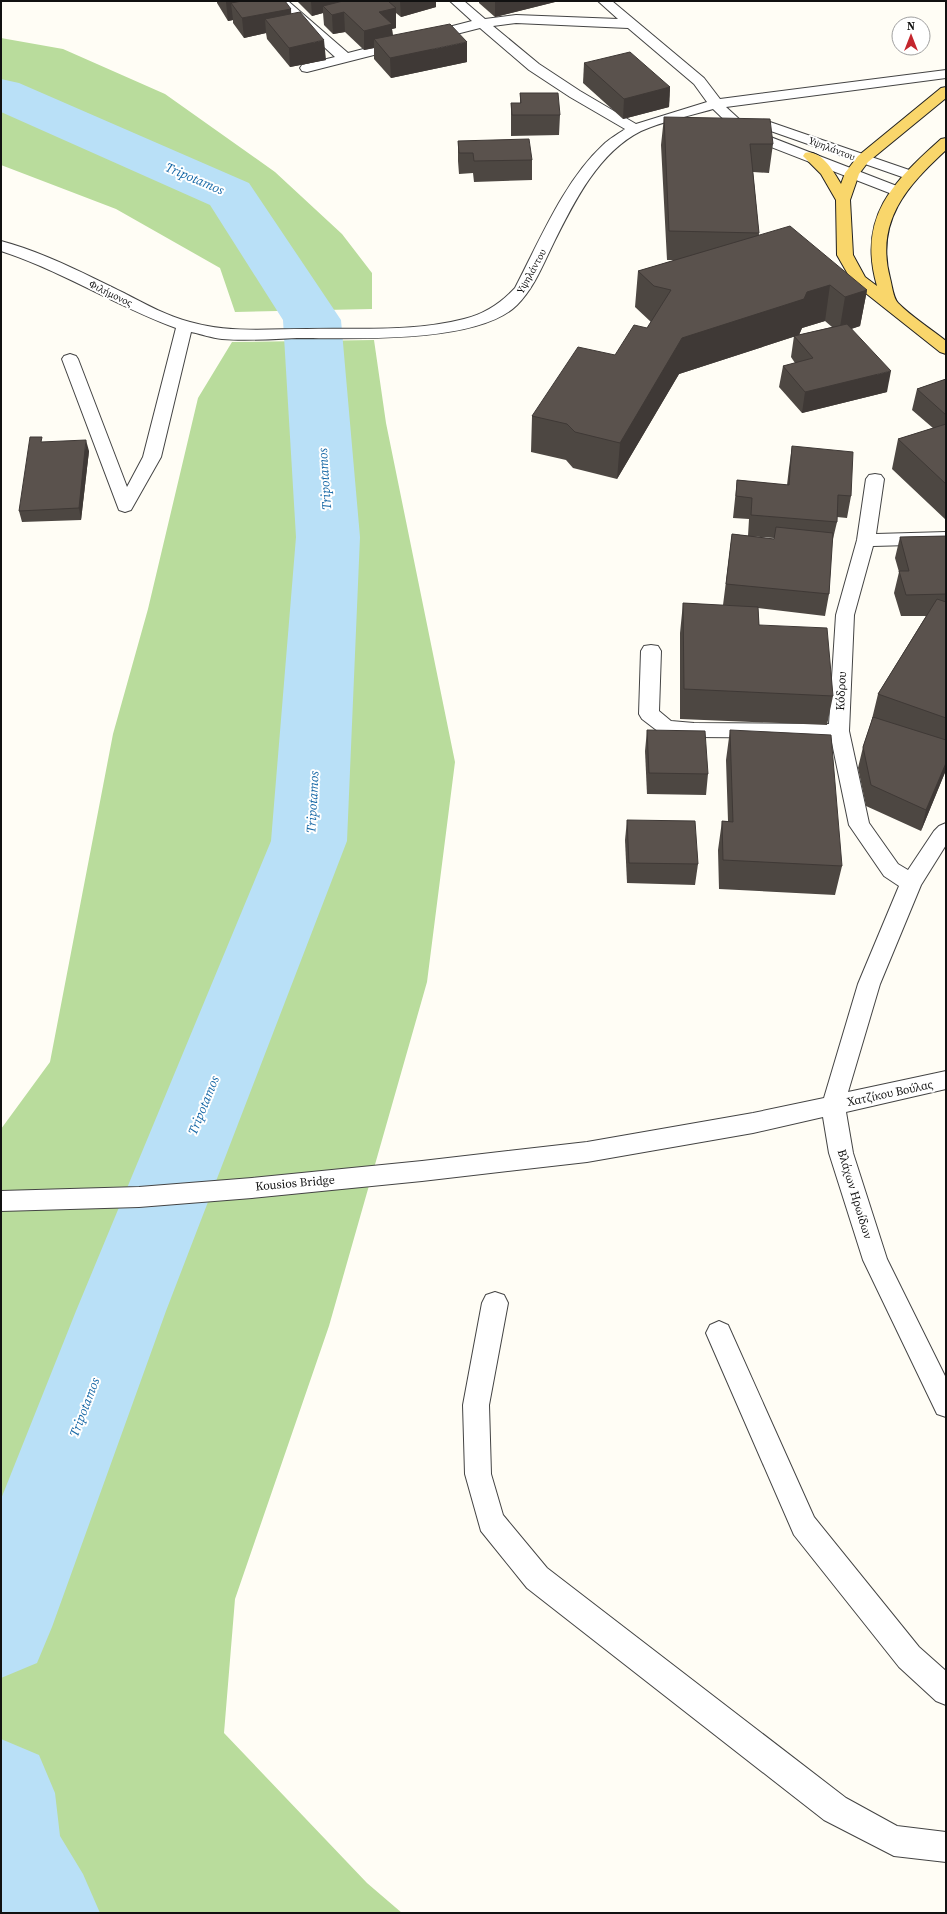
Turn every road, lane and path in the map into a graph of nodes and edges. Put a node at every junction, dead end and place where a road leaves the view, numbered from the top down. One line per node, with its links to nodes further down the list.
1 (280, 1): 6 (street)
2 (456, 1): 4 (street)
3 (604, 1): 5 (street)
4 (482, 24): 5 (street); 6 (street); 12 (street)
5 (631, 24): 10 (street)
6 (345, 58): 7 (street)
7 (307, 68)
8 (946, 74): 10 (street)
9 (946, 91): 15 (main road)
10 (716, 104): 11 (street, Υψηλάντου); 12 (street, Υψηλάντου)
11 (730, 120): 14 (street, Υψηλάντου); 15 (street, Υψηλάντου)
12 (634, 129): 23 (street, Υψηλάντου)
13 (946, 142): 17 (main road)
14 (810, 156): 16 (street, Υψηλάντου); 19 (main road)
15 (863, 159): 16 (main road); 17 (street, Υψηλάντου)
16 (852, 173): 18 (street, Υψηλάντου); 19 (main road)
17 (910, 175): 18 (main road)
18 (897, 191): 21 (main road)
19 (843, 200): 21 (main road)
20 (1, 246): 22 (street, Φιλήμονος)
21 (890, 306): 24 (main road)
22 (185, 326): 23 (street, Φιλήμονος); 25 (street)
23 (222, 334)
24 (946, 349)
25 (70, 359)
26 (875, 479): 28 (street, Κόδρου)
27 (946, 538): 28 (street)
28 (866, 540): 30 (street, Κόδρου)
29 (651, 651): 30 (street)
30 (839, 730): 32 (street, Κόδρου)
31 (946, 831): 32 (street, Βλάχων Ηρωίδων)
32 (910, 883): 34 (street, Βλάχων Ηρωίδων)
33 (946, 1080): 34 (street, Χατζίκου Βούλας)
34 (833, 1105): 35 (street, Χατζίκου Βούλας); 39 (street, Βλάχων Ηρωίδων)
35 (588, 1152): 36 (street, Kousios Bridge)
36 (1, 1201)
37 (495, 1303): 41 (street)
38 (719, 1333): 40 (street)
39 (946, 1405)
40 (946, 1691)
41 (946, 1847)

